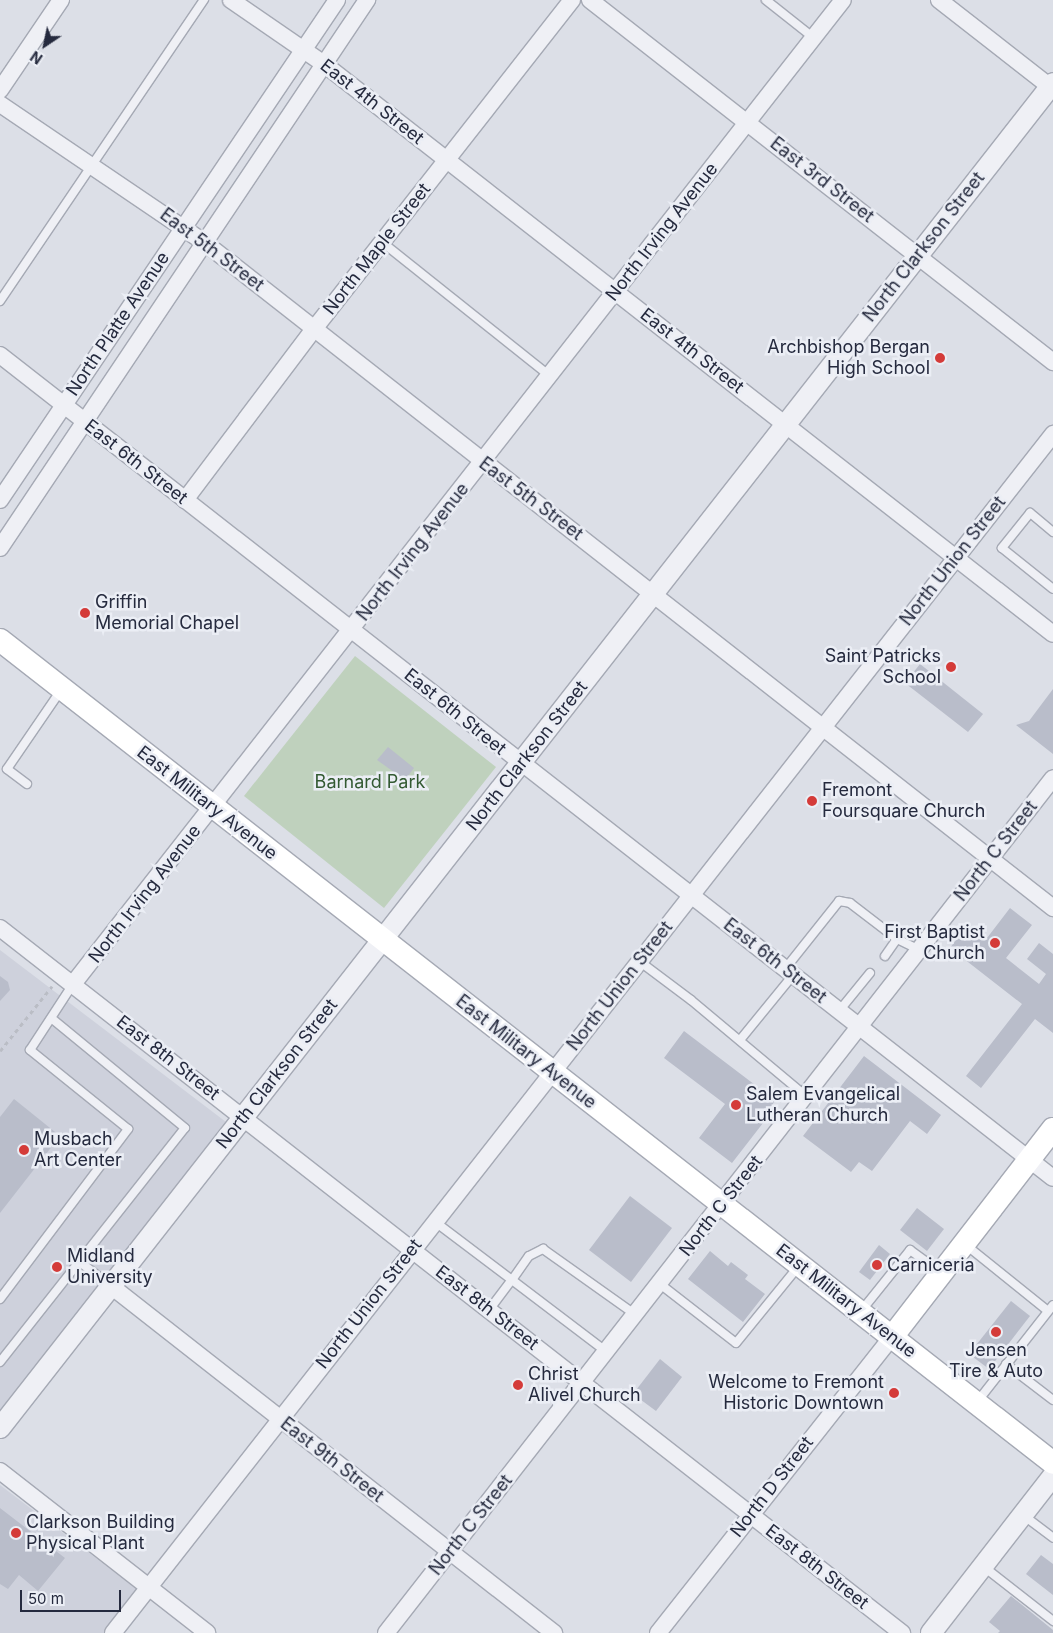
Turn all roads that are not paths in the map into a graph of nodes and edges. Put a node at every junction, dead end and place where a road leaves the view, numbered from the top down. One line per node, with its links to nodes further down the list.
1 (61, 0): 15 (street)
2 (204, 0): 19 (lane)
3 (231, 0): 12 (street, East 4th Street)
4 (337, 0): 12 (street, North Platte Avenue)
5 (367, 0): 13 (street, North Platte Avenue)
6 (572, 0): 18 (street, North Maple Street)
7 (590, 0): 17 (street, East 3rd Street)
8 (766, 0): 11 (lane)
9 (844, 0): 11 (street, North Irving Avenue)
10 (938, 0): 14 (street)
11 (814, 38): 17 (street, North Irving Avenue)
12 (304, 50): 13 (street, East 4th Street); 20 (street, North Platte Avenue)
13 (324, 64): 18 (street, East 4th Street); 22 (street, North Platte Avenue)
14 (1052, 86): 23 (street, North Clarkson Street)
15 (0, 90)
16 (0, 104): 19 (street, East 5th Street)
17 (748, 122): 23 (street, East 3rd Street); 24 (street, North Irving Avenue)
18 (446, 159): 21 (street, North Maple Street); 24 (street, East 4th Street)
19 (93, 166): 20 (street, East 5th Street); 25 (lane)
20 (183, 227): 22 (street, East 5th Street); 30 (street, North Platte Avenue)
21 (382, 242): 26 (street, North Maple Street); 29 (lane)
22 (205, 243): 26 (street, East 5th Street); 31 (street, North Platte Avenue)
23 (918, 254): 28 (street, East 3rd Street); 32 (street, North Clarkson Street)
24 (615, 292): 29 (street, North Irving Avenue); 32 (street, East 4th Street)
25 (0, 300)
26 (314, 329): 34 (street, East 5th Street); 36 (street, North Maple Street)
27 (0, 356): 30 (street, East 6th Street)
28 (1053, 362)
29 (550, 376): 34 (street, North Irving Avenue)
30 (62, 405): 31 (street, East 6th Street); 35 (street, North Platte Avenue)
31 (84, 421): 36 (street, East 6th Street); 38 (street, North Platte Avenue)
32 (786, 424): 39 (street, East 4th Street); 41 (street, North Clarkson Street)
33 (1053, 434): 39 (street, North Union Street)
34 (484, 463): 41 (street, East 5th Street); 42 (street, North Irving Avenue)
35 (0, 500)
36 (185, 500): 42 (street, East 6th Street)
37 (1053, 532): 40 (lane)
38 (0, 548)
39 (955, 558): 43 (street, East 4th Street); 46 (street, North Union Street)
40 (1053, 589)
41 (654, 594): 46 (street, East 5th Street); 47 (street, North Clarkson Street)
42 (352, 630): 47 (street, East 6th Street); 50 (street, North Irving Avenue)
43 (1053, 634)
44 (0, 640): 45 (main road, East Military Avenue)
45 (62, 688): 49 (lane); 50 (main road, East Military Avenue)
46 (823, 726): 51 (street, East 5th Street); 52 (street, North Union Street)
47 (521, 764): 52 (street, East 6th Street); 56 (street, North Clarkson Street)
48 (1053, 778): 51 (street, North C Street)
49 (27, 784)
50 (213, 808): 56 (main road, East Military Avenue); 62 (street, North Irving Avenue)
51 (990, 859): 53 (street, East 5th Street); 57 (street, North C Street)
52 (690, 895): 59 (street, North Union Street); 60 (street, East 6th Street)
53 (1053, 908)
54 (0, 928): 62 (street, East 8th Street)
55 (897, 939): 57 (lane); 58 (lane); 60 (lane)
56 (382, 940): 67 (main road, East Military Avenue); 69 (street, North Clarkson Street)
57 (920, 950): 65 (street, North C Street)
58 (885, 956)
59 (639, 961): 66 (lane); 67 (street, North Union Street)
60 (789, 972): 63 (street, East 6th Street); 66 (lane)
61 (870, 973): 63 (lane)
62 (67, 980): 64 (lane); 69 (street, East 8th Street)
63 (839, 1011): 65 (street, East 6th Street)
64 (51, 1018): 77 (lane); 83 (lane)
65 (860, 1028): 68 (street, North C Street); 71 (street, East 6th Street)
66 (740, 1040): 68 (lane)
67 (553, 1072): 73 (main road, East Military Avenue); 74 (street, North Union Street)
68 (806, 1096): 73 (street, North C Street)
69 (243, 1117): 76 (street, East 8th Street); 82 (street, North Clarkson Street)
70 (1053, 1129): 71 (main road, North D Street)
71 (1029, 1159): 72 (street, East 6th Street); 75 (main road, North D Street)
72 (1053, 1178)
73 (722, 1205): 78 (main road, East Military Avenue); 81 (street, North C Street)
74 (434, 1221): 76 (street, North Union Street); 80 (lane)
75 (964, 1244): 79 (main road, North D Street); 84 (lane)
76 (412, 1249): 85 (street, East 8th Street); 95 (street, North Union Street)
77 (80, 1262): 82 (lane); 90 (lane)
78 (799, 1265): 81 (lane); 86 (main road, East Military Avenue)
79 (941, 1273): 86 (lane); 88 (main road, North D Street)
80 (512, 1280): 85 (lane); 87 (lane); 89 (lane)
81 (660, 1284): 87 (street, North C Street)
82 (111, 1286): 95 (street, East 9th Street); 96 (street, North Clarkson Street)
83 (0, 1299)
84 (1051, 1308): 91 (lane)
85 (489, 1310): 92 (street, East 8th Street)
86 (860, 1312): 88 (main road, East Military Avenue)
87 (636, 1315): 89 (street, North C Street)
88 (892, 1337): 94 (main road, East Military Avenue); 100 (street, North D Street)
89 (607, 1352): 92 (street, North C Street)
90 (0, 1362)
91 (1006, 1364): 93 (lane); 94 (lane)
92 (582, 1383): 100 (street, East 8th Street); 103 (street, North C Street)
93 (1053, 1400)
94 (976, 1403): 97 (main road, East Military Avenue)
95 (279, 1418): 103 (street, East 9th Street); 105 (street, North Union Street)
96 (0, 1428)
97 (1053, 1463)
98 (0, 1471): 105 (street)
99 (1053, 1476): 101 (street)
100 (750, 1514): 111 (street, North D Street); 112 (street, East 8th Street)
101 (1024, 1514): 102 (lane); 104 (street)
102 (1053, 1538)
103 (450, 1551): 109 (street, North C Street); 110 (street, East 9th Street)
104 (983, 1567): 106 (lane); 113 (street)
105 (149, 1587): 107 (street, North Union Street); 108 (street)
106 (1053, 1620)
107 (113, 1633)
108 (207, 1633)
109 (386, 1633)
110 (554, 1633)
111 (658, 1633)
112 (902, 1633)
113 (931, 1633)

